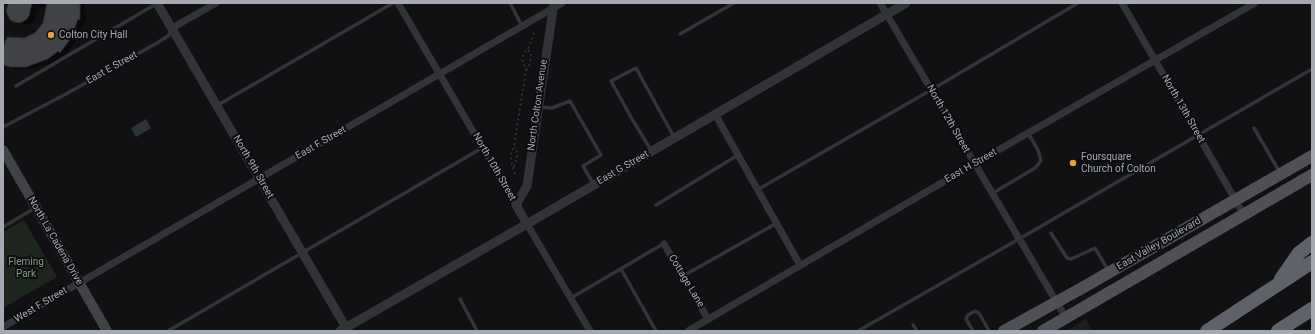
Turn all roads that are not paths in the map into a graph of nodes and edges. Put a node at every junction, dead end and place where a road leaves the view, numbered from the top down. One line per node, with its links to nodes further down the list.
1 (157, 3): 16 (street, North 9th Street); 21 (lane)
2 (216, 3): 16 (street, East E Street)
3 (393, 3): 23 (lane)
4 (398, 3): 20 (street, North 10th Street)
5 (510, 3): 15 (lane)
6 (562, 3): 13 (street, East F Street)
7 (734, 3): 17 (lane)
8 (880, 3): 14 (street, North 12th Street)
9 (906, 3): 14 (street, East G Street)
10 (1078, 3): 22 (lane)
11 (1122, 3): 18 (street, North 13th Street)
12 (1255, 3): 18 (street, East H Street)
13 (554, 5): 15 (street, East F Street); 24 (street, North Colton Avenue)
14 (886, 14): 22 (street, North 12th Street); 25 (street, East G Street)
15 (522, 26): 20 (street, East F Street)
16 (172, 28): 23 (street, North 9th Street); 26 (lane, East E Street)
17 (680, 34)
18 (1155, 61): 28 (street, East H Street); 29 (street, North 13th Street)
19 (1312, 69): 29 (lane)
20 (439, 73): 31 (street, North 10th Street); 39 (street, East F Street)
21 (16, 86)
22 (931, 90): 36 (street, North 12th Street); 41 (lane)
23 (217, 106): 39 (street, North 9th Street)
24 (538, 107): 40 (lane); 44 (street, North Colton Avenue)
25 (715, 114): 30 (street, East G Street); 34 (street)
26 (3, 127)
27 (1254, 128): 37 (lane)
28 (1028, 133): 36 (street, East H Street); 42 (lane)
29 (1198, 135): 43 (street, North 13th Street); 52 (lane)
30 (675, 137): 33 (street, East G Street); 33 (lane)
31 (482, 148): 44 (street, North 10th Street); 55 (lane)
32 (3, 150): 46 (main road, North La Cadena Drive)
33 (652, 151): 40 (street, East G Street)
34 (738, 156): 41 (street); 45 (lane)
35 (1312, 156): 37 (main road, East Valley Boulevard)
36 (974, 164): 42 (street, North 12th Street); 57 (street, East H Street)
37 (1280, 174): 43 (main road, East Valley Boulevard)
38 (1312, 175): 47 (main road, East Valley Boulevard)
39 (260, 179): 55 (street, North 9th Street); 61 (street, East F Street)
40 (594, 185): 48 (street, East G Street)
41 (757, 190): 49 (street)
42 (992, 194): 52 (street, North 12th Street)
43 (1235, 200): 47 (street, North 13th Street); 59 (main road, East Valley Boulevard)
44 (516, 205): 48 (street, North 10th Street)
45 (656, 205)
46 (36, 208): 50 (lane); 61 (main road, North La Cadena Drive)
47 (1244, 215): 67 (main road, East Valley Boulevard)
48 (527, 224): 63 (street, North 10th Street); 71 (street, East G Street)
49 (777, 224): 57 (street); 60 (lane)
50 (3, 227)
51 (1051, 233): 59 (lane)
52 (1019, 239): 65 (street, North 12th Street); 78 (lane)
53 (1312, 243): 62 (highway)
54 (664, 244): 58 (lane); 60 (street, Cottage Lane)
55 (302, 252): 71 (street, North 9th Street); 73 (lane)
56 (1312, 262): 62 (highway)
57 (800, 265): 68 (street, East H Street)
58 (621, 269): 63 (lane); 76 (lane)
59 (1110, 272): 65 (main road, East Valley Boulevard)
60 (683, 276): 68 (street, Cottage Lane)
61 (79, 282): 70 (street, West F Street); 72 (main road, North La Cadena Drive)
62 (1278, 284): 84 (highway)
63 (571, 298): 75 (street, North 10th Street)
64 (460, 299): 74 (lane)
65 (1057, 302): 67 (street, North 12th Street); 82 (main road, East Valley Boulevard)
66 (1312, 309): 85 (highway)
67 (1066, 318): 83 (main road, East Valley Boulevard)
68 (708, 319): 77 (street, East H Street)
69 (913, 325): 79 (lane)
70 (3, 327)
71 (344, 330)
72 (107, 331)
73 (168, 331)
74 (477, 331)
75 (590, 331)
76 (656, 331)
77 (689, 331)
78 (858, 331)
79 (917, 331)
80 (973, 331): 81 (lane)
81 (989, 331)
82 (1004, 331)
83 (1043, 331)
84 (1207, 331)
85 (1278, 331)

